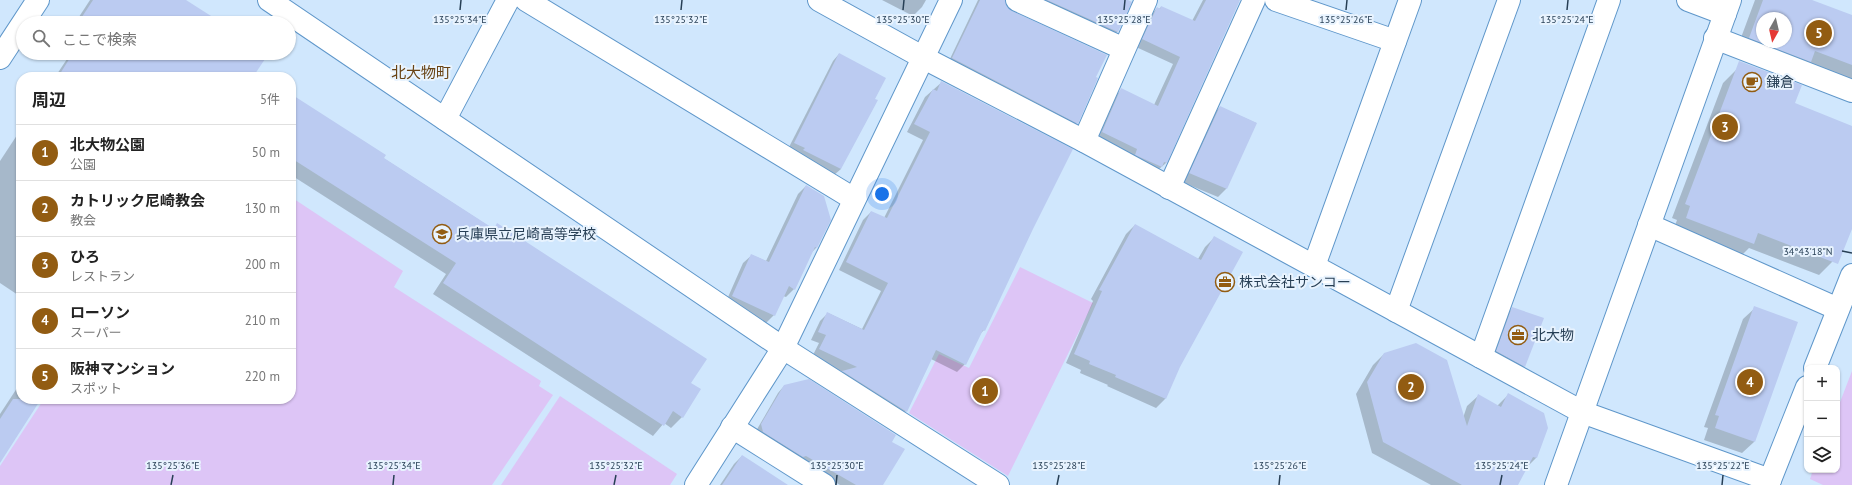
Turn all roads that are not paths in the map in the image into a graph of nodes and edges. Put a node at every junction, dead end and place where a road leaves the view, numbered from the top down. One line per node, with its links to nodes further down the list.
1 (38, 0): 16 (street)
2 (269, 0): 17 (street)
3 (508, 0): 26 (street)
4 (526, 0): 29 (street)
5 (819, 0): 24 (street)
6 (951, 0): 24 (street)
7 (1017, 0): 22 (street)
8 (1146, 0): 22 (street)
9 (1254, 0): 28 (street)
10 (1276, 0): 21 (street)
11 (1410, 0): 21 (street)
12 (1509, 0): 34 (street)
13 (1609, 0): 36 (street)
14 (1688, 0): 15 (street)
15 (1727, 7): 20 (street)
16 (28, 16)
17 (292, 16)
18 (296, 18): 26 (street)
19 (16, 34): 23 (street)
20 (1715, 38): 25 (street); 30 (street)
21 (1395, 40): 31 (street)
22 (1124, 49): 27 (street)
23 (0, 58)
24 (924, 58): 27 (street); 29 (street)
25 (1852, 92)
26 (445, 120): 35 (street)
27 (1084, 141): 28 (street)
28 (1170, 188): 31 (street)
29 (854, 199): 35 (street)
30 (1649, 225): 33 (street); 39 (street)
31 (1314, 266): 34 (street)
32 (1852, 275): 33 (street)
33 (1838, 309): 37 (street)
34 (1396, 311): 36 (street)
35 (783, 348): 40 (street); 44 (street)
36 (1481, 357): 39 (street)
37 (1816, 365)
38 (1804, 395): 41 (street)
39 (1582, 412): 41 (street); 45 (street)
40 (732, 427): 42 (street); 43 (street)
41 (1769, 483)
42 (696, 485)
43 (824, 485)
44 (998, 485)
45 (1556, 485)

